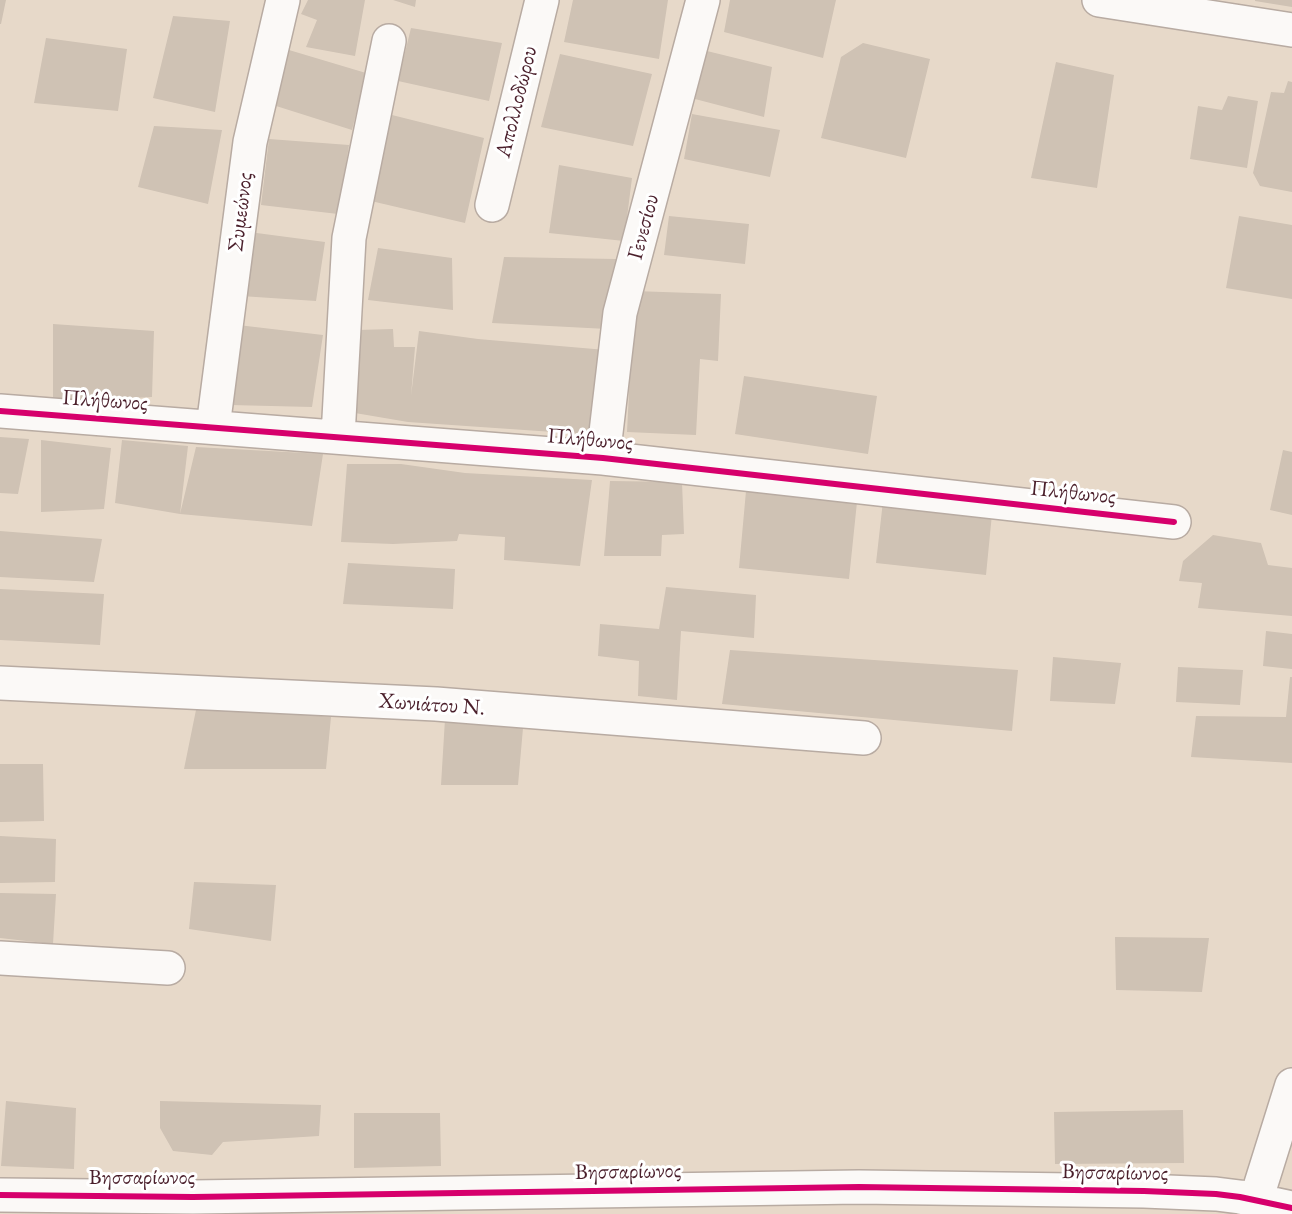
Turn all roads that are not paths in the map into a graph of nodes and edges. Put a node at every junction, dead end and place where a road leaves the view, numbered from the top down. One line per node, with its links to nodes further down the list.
1 (283, 0): 9 (street, Συμεώνος)
2 (542, 0): 7 (street, Απολλοδώρου)
3 (703, 0): 11 (street, Γενεσίου)
4 (1099, 0): 5 (street)
5 (1292, 30)
6 (389, 41): 10 (street)
7 (492, 205)
8 (0, 411): 9 (street, Πλήθωνος)
9 (213, 428): 10 (street, Πλήθωνος)
10 (338, 436): 11 (street, Πλήθωνος)
11 (603, 458): 12 (street, Πλήθωνος)
12 (1174, 522)
13 (0, 682): 14 (street, Χωνιάτου Ν.)
14 (864, 738)
15 (0, 958): 16 (street)
16 (168, 968)
17 (1292, 1085): 19 (street)
18 (0, 1195): 21 (street, Βησσαρίωνος)
19 (1256, 1200): 20 (street, Βησσαρίωνος); 22 (street, Βησσαρίωνος)
20 (453, 1203): 21 (street, Βησσαρίωνος)
21 (190, 1205)
22 (1292, 1208)

